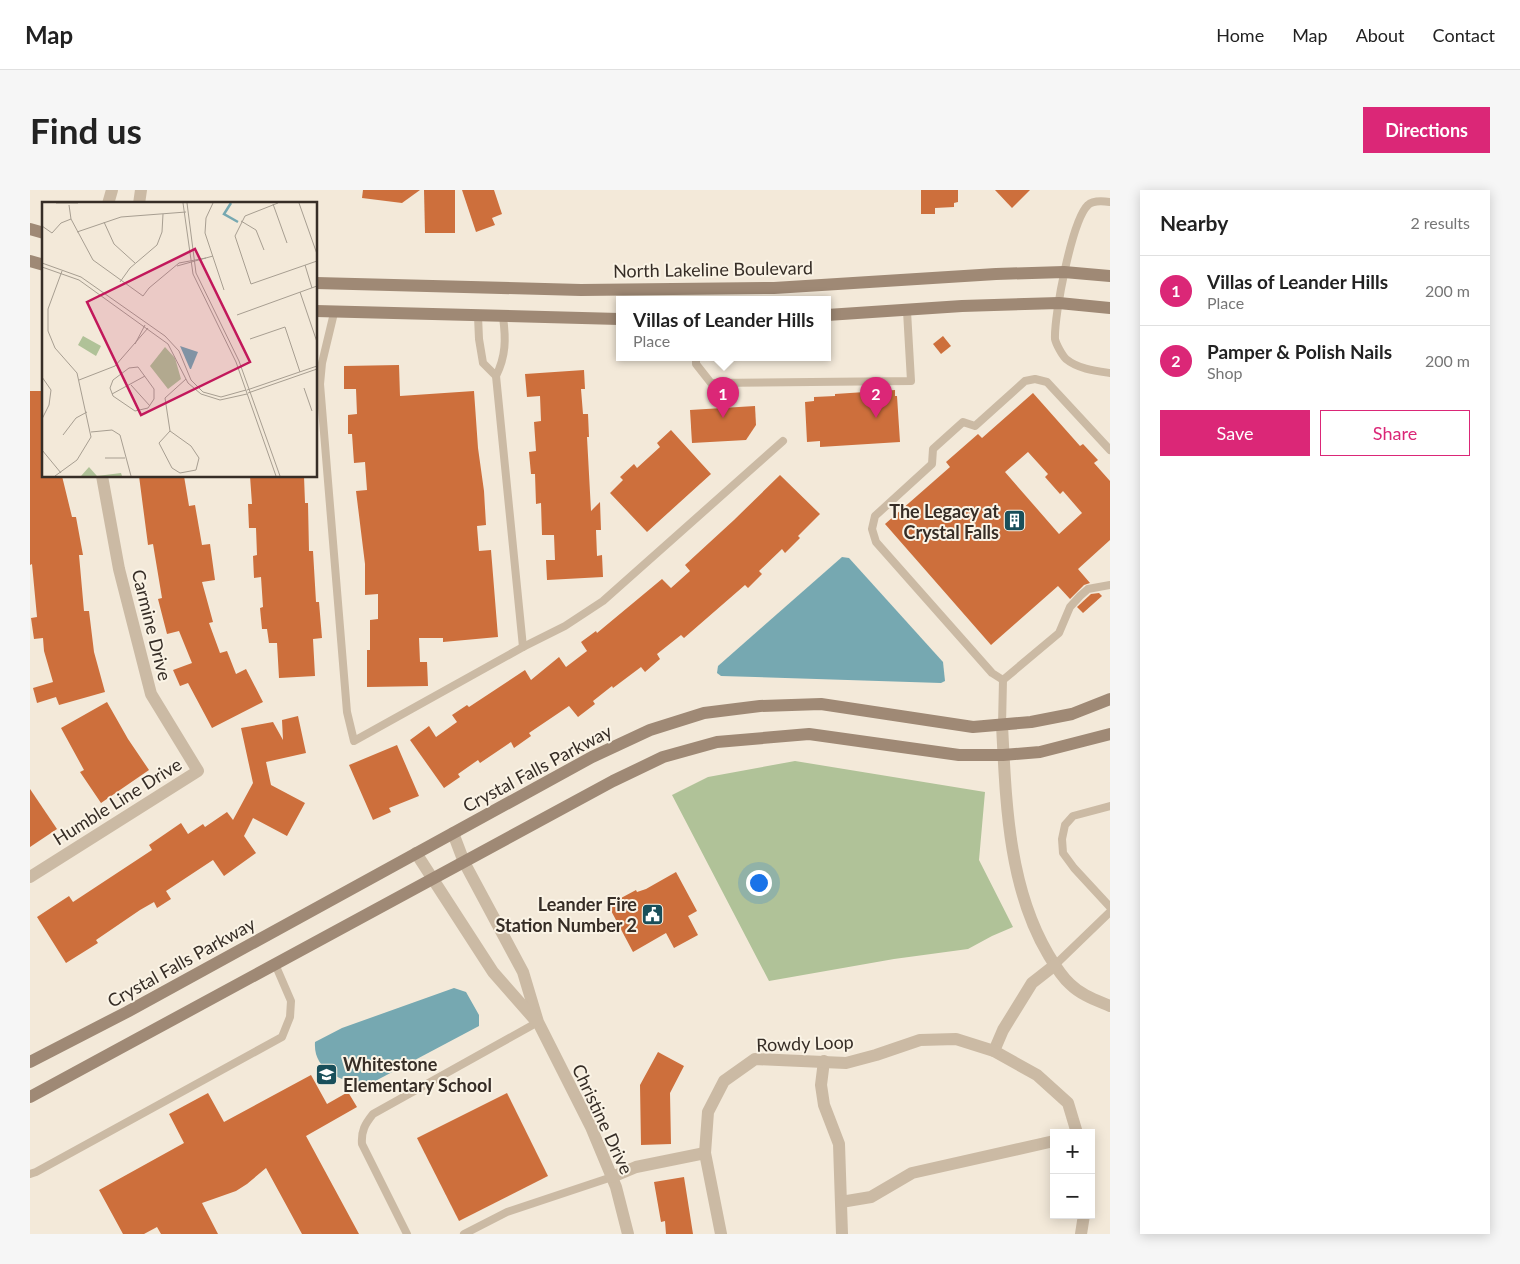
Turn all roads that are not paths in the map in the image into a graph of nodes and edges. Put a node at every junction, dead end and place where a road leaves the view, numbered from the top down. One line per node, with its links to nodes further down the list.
1 (1110, 202): 4 (lane)
2 (30, 260): 3 (street)
3 (42, 264)
4 (1064, 272): 5 (street, North Lakeline Boulevard); 7 (street, North Lakeline Boulevard); 8 (lane)
5 (1110, 276)
6 (318, 283): 7 (street, North Lakeline Boulevard)
7 (698, 294)
8 (1059, 303): 9 (street); 10 (street); 18 (lane)
9 (1110, 308)
10 (907, 310): 13 (street); 17 (lane)
11 (318, 311): 12 (street)
12 (334, 313): 14 (street); 24 (lane)
13 (831, 315)
14 (478, 316): 15 (street); 19 (lane)
15 (504, 317): 16 (street); 19 (lane)
16 (616, 319)
17 (696, 361)
18 (1110, 372)
19 (496, 376): 24 (lane)
20 (783, 442): 24 (lane)
21 (1110, 450): 25 (lane)
22 (102, 478): 30 (street, Carmine Drive)
23 (1110, 585): 25 (lane)
24 (523, 647)
25 (1003, 680): 27 (lane)
26 (1110, 698): 27 (street, Crystal Falls Parkway)
27 (1002, 725): 29 (street); 32 (street, Crystal Falls Parkway)
28 (1110, 734): 29 (street)
29 (1003, 755): 34 (street); 40 (street)
30 (198, 771): 35 (street, Humble Line Drive)
31 (1110, 806): 37 (lane)
32 (453, 833): 33 (street, Crystal Falls Parkway); 34 (street, Christine Drive)
33 (416, 853): 36 (street, Christine Drive); 45 (street, Crystal Falls Parkway)
34 (464, 862): 36 (street); 42 (street, Christine Drive)
35 (30, 877)
36 (432, 879): 39 (street); 42 (street, Christine Drive)
37 (1110, 908)
38 (1110, 912): 40 (lane)
39 (275, 964): 46 (street); 50 (lane)
40 (1055, 965): 41 (street); 43 (street)
41 (1110, 1006)
42 (538, 1022): 51 (street, Christine Drive); 54 (lane)
43 (994, 1051): 44 (street, Rowdy Loop); 47 (street, Rowdy Loop)
44 (824, 1061): 49 (street, Rowdy Loop); 52 (street)
45 (30, 1062)
46 (30, 1097)
47 (1076, 1129)
48 (1050, 1142): 52 (street)
49 (705, 1153): 51 (street); 57 (street, Rowdy Loop)
50 (30, 1174)
51 (612, 1177): 55 (lane); 56 (street, Christine Drive)
52 (841, 1202): 58 (street)
53 (1083, 1219): 59 (street)
54 (407, 1234)
55 (464, 1234)
56 (628, 1234)
57 (721, 1234)
58 (842, 1234)
59 (1081, 1234)

